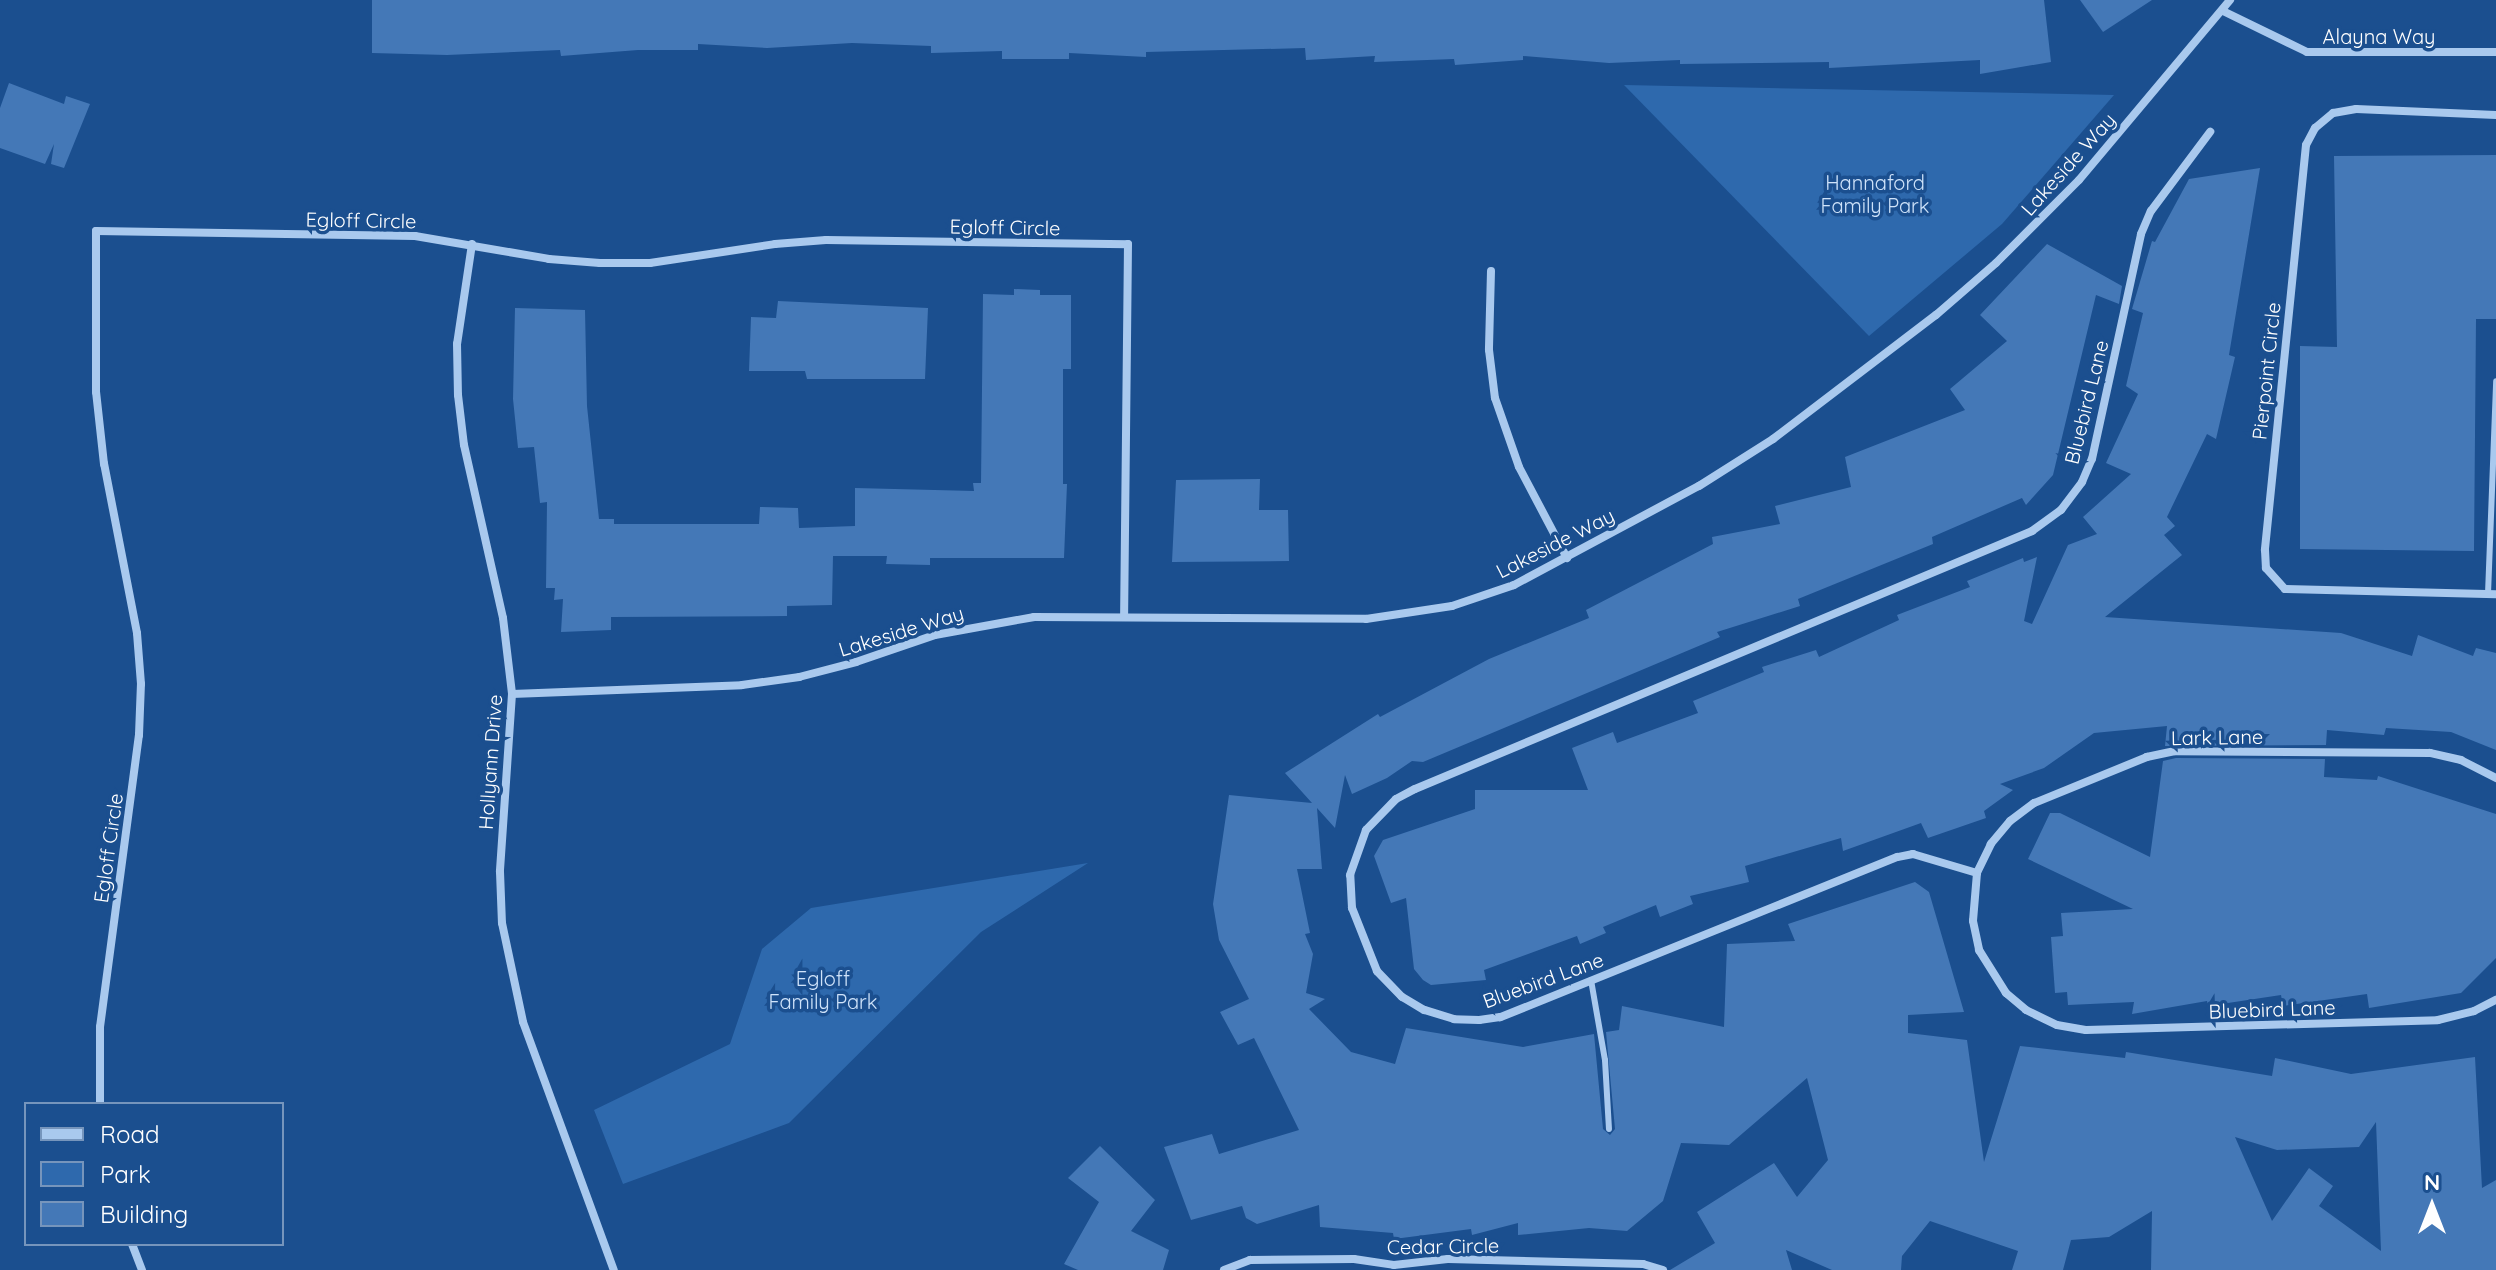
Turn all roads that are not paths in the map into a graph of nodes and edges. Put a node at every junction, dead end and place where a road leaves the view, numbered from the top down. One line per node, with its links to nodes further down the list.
1 (2230, 0): 2 (street, Lakeside Way)
2 (2223, 11): 3 (street, Alayna Way); 9 (street, Lakeside Way)
3 (2496, 52)
4 (2496, 115): 10 (street, Pierpoint Circle)
5 (2210, 132): 15 (street, Bluebird Lane)
6 (472, 244): 11 (street, Egloff Circle); 12 (street, Hollyann Drive); 17 (street, Egloff Circle)
7 (1491, 271): 9 (street)
8 (2496, 381): 10 (lane)
9 (1567, 558): 11 (street, Lakeside Way)
10 (2492, 594)
11 (1124, 616): 12 (street, Lakeside Way)
12 (512, 694): 22 (street, Hollyann Drive)
13 (2496, 778): 14 (street, Lark Lane)
14 (1977, 873): 15 (street, Bluebird Lane); 16 (street, Bluebird Lane)
15 (1591, 980): 18 (lane)
16 (2496, 1000)
17 (100, 1102)
18 (1609, 1129)
19 (133, 1246): 21 (street)
20 (1448, 1259): 23 (street, Cedar Circle); 24 (street); 25 (street, Cedar Circle)
21 (142, 1270)
22 (614, 1270)
23 (1224, 1270)
24 (1448, 1270)
25 (1663, 1270)

